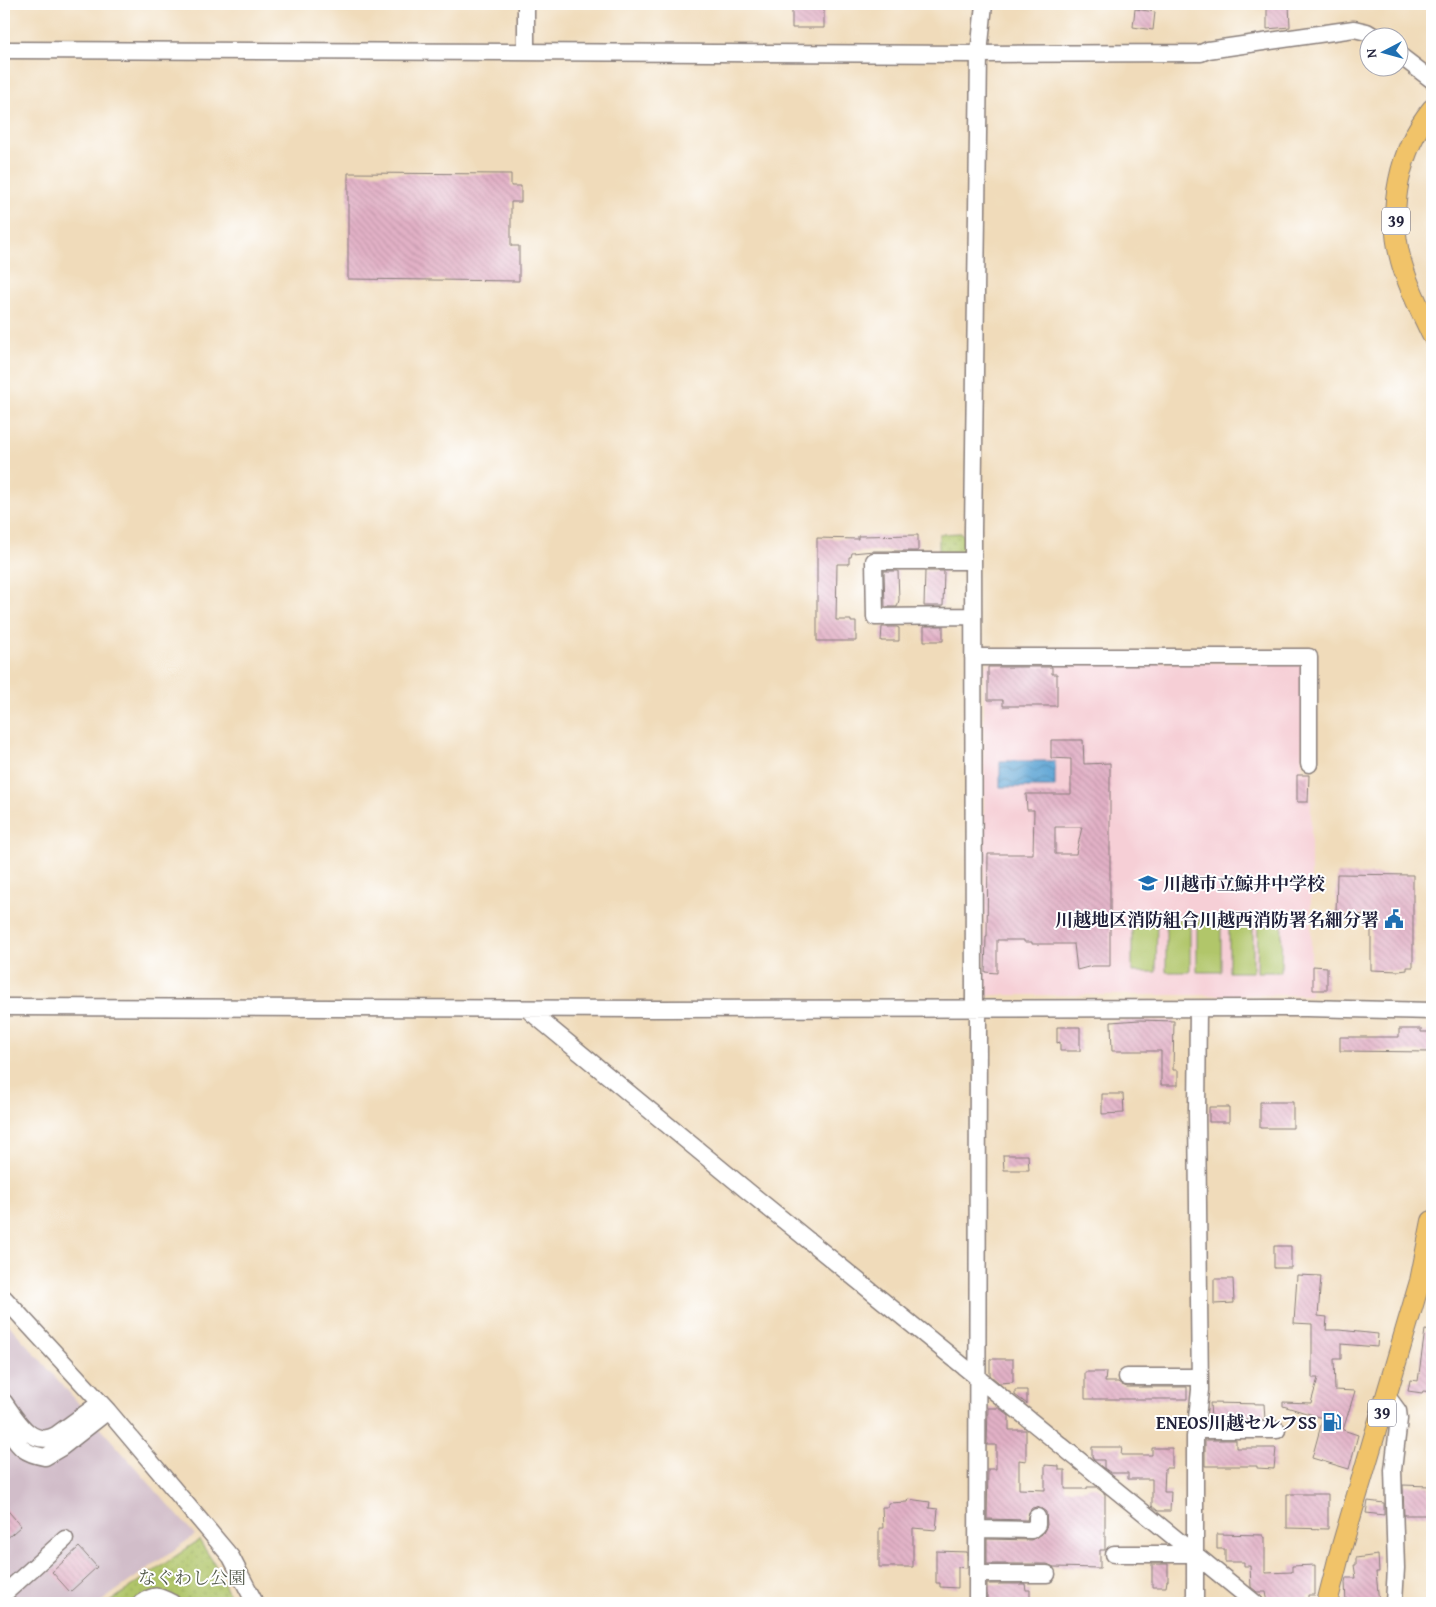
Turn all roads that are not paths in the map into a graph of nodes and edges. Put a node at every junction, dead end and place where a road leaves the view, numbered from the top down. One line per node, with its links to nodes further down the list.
1 (526, 4): 5 (street)
2 (984, 4): 6 (street)
3 (1358, 30): 6 (street)
4 (4, 50): 5 (street)
5 (526, 52): 6 (street)
6 (978, 54): 11 (street)
7 (1408, 62): 8 (street)
8 (1432, 80)
9 (1432, 109): 10 (main road, 39)
10 (1432, 335)
11 (973, 561): 12 (street); 12 (street)
12 (973, 616): 13 (street)
13 (973, 657): 14 (street); 18 (street)
14 (1309, 764)
15 (4, 1007): 16 (street)
16 (526, 1008): 18 (street); 24 (street)
17 (1198, 1008): 18 (street); 19 (street); 25 (street)
18 (976, 1009): 24 (street)
19 (1432, 1011)
20 (1432, 1222): 21 (main road, 39)
21 (1426, 1281): 26 (main road, 39)
22 (4, 1298): 28 (street)
23 (1127, 1376): 25 (street)
24 (977, 1377): 33 (street); 36 (street)
25 (1200, 1377): 30 (street)
26 (1387, 1396): 46 (main road, 39); 47 (street)
27 (4, 1402): 28 (street)
28 (104, 1407): 29 (street); 42 (street)
29 (4, 1425)
30 (1196, 1430): 31 (street); 36 (street)
31 (1277, 1430)
32 (1037, 1517): 33 (street)
33 (978, 1530): 37 (street)
34 (66, 1539): 39 (street)
35 (1114, 1554): 36 (street)
36 (1195, 1554): 44 (street); 45 (street)
37 (977, 1574): 38 (street); 43 (street)
38 (1046, 1574)
39 (4, 1594)
40 (141, 1603): 41 (street)
41 (172, 1603)
42 (255, 1603)
43 (978, 1603)
44 (1196, 1603)
45 (1255, 1603)
46 (1327, 1603)
47 (1394, 1603)

